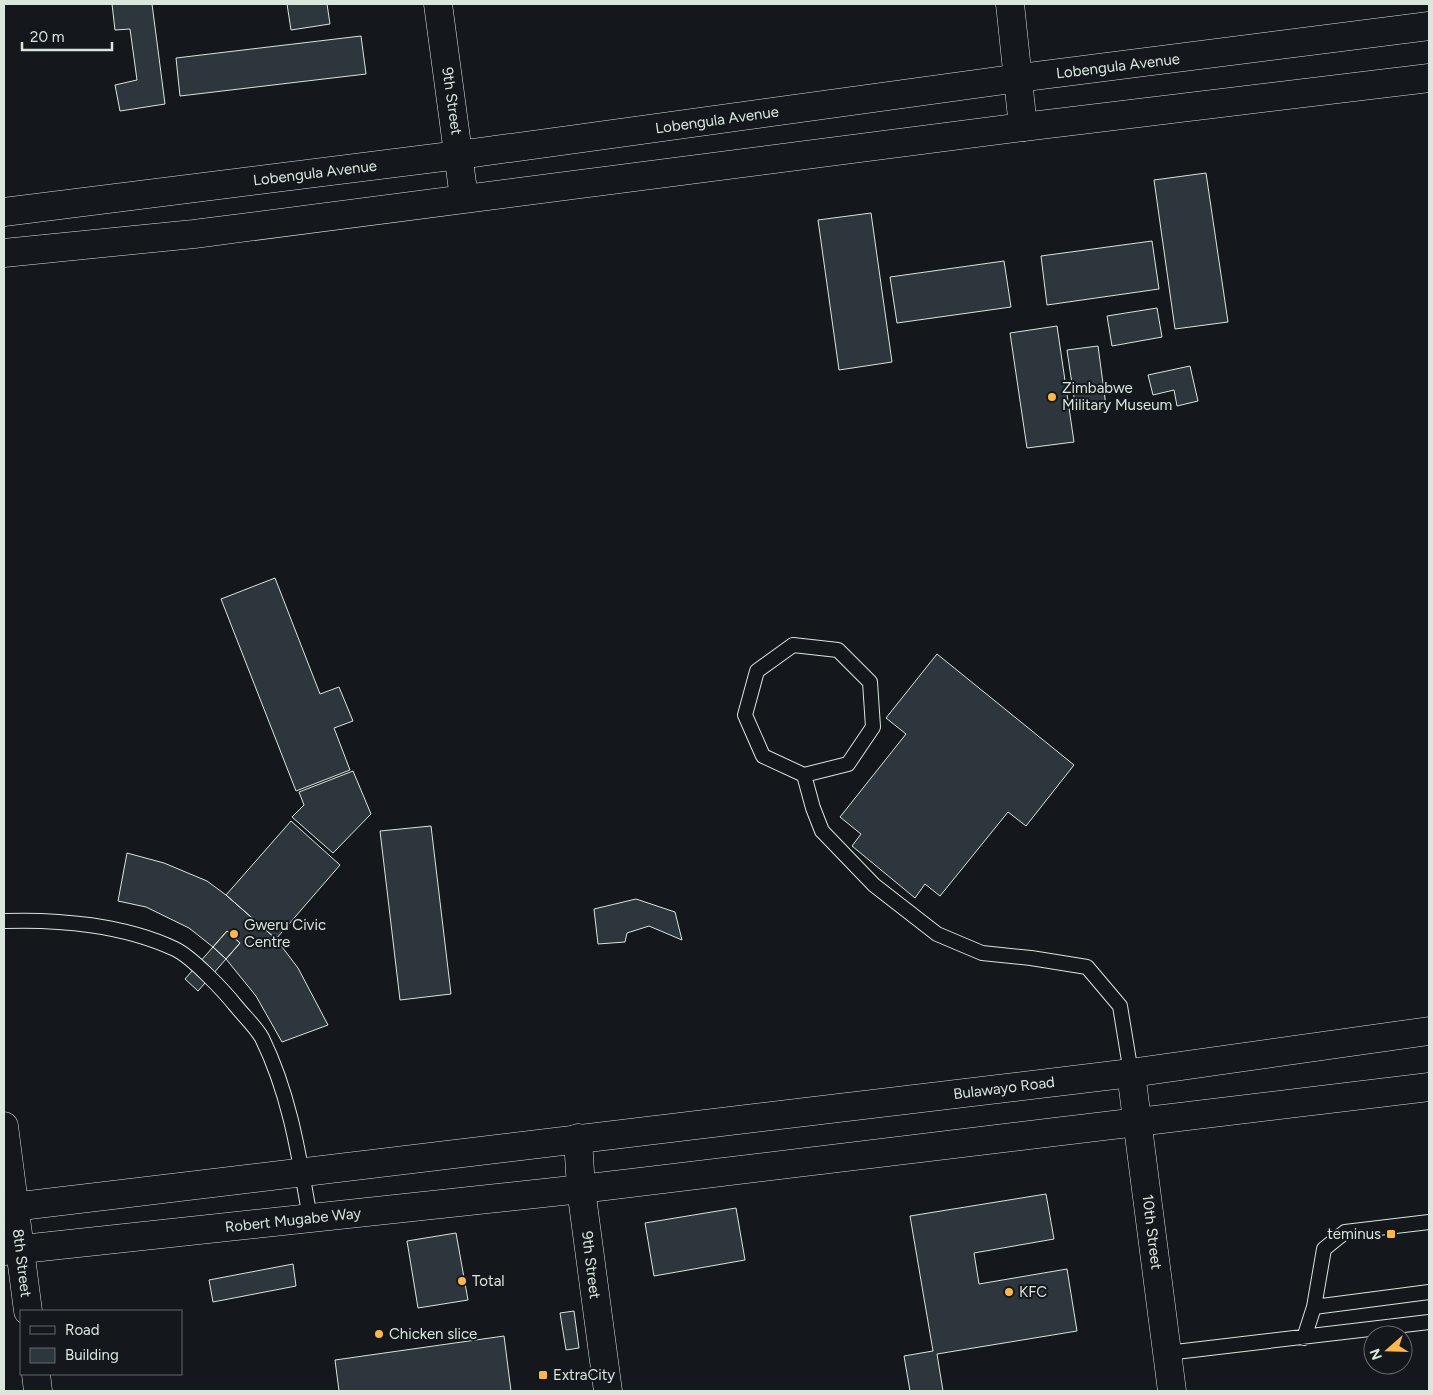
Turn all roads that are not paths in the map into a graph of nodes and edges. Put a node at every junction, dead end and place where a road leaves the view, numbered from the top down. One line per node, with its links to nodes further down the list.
1 (438, 4): 7 (main road, 9th Street)
2 (1010, 4): 4 (main road)
3 (1429, 26): 4 (main road, Lobengula Avenue)
4 (1019, 78): 6 (main road); 7 (main road, Lobengula Avenue)
5 (1429, 78): 6 (main road)
6 (1023, 126): 8 (main road)
7 (459, 156): 8 (main road, 9th Street); 9 (main road, Lobengula Avenue)
8 (464, 198): 10 (main road)
9 (4, 212)
10 (4, 253)
11 (804, 775): 11 (lane); 14 (lane)
12 (4, 921): 19 (lane)
13 (1429, 1031): 14 (main road, Bulawayo Road)
14 (1131, 1073): 16 (main road, 10th Street); 18 (main road, Bulawayo Road)
15 (1429, 1086): 16 (main road)
16 (1138, 1120): 20 (main road); 30 (main road, 10th Street)
17 (4, 1126): 21 (main road, 8th Street)
18 (578, 1138): 19 (main road); 20 (main road, 9th Street)
19 (302, 1172): 21 (main road); 22 (lane)
20 (582, 1189): 22 (main road, Robert Mugabe Way); 33 (main road, 9th Street)
21 (9, 1208): 24 (main road, 8th Street)
22 (310, 1218): 24 (main road, Robert Mugabe Way)
23 (1429, 1222): 26 (lane)
24 (12, 1250): 27 (main road, 8th Street)
25 (1429, 1292): 26 (lane)
26 (1314, 1307): 29 (lane)
27 (28, 1310)
28 (1429, 1322): 29 (lane)
29 (1304, 1338): 30 (lane)
30 (1167, 1352): 34 (main road, 10th Street)
31 (36, 1375): 32 (main road)
32 (38, 1391)
33 (608, 1391)
34 (1172, 1391)

